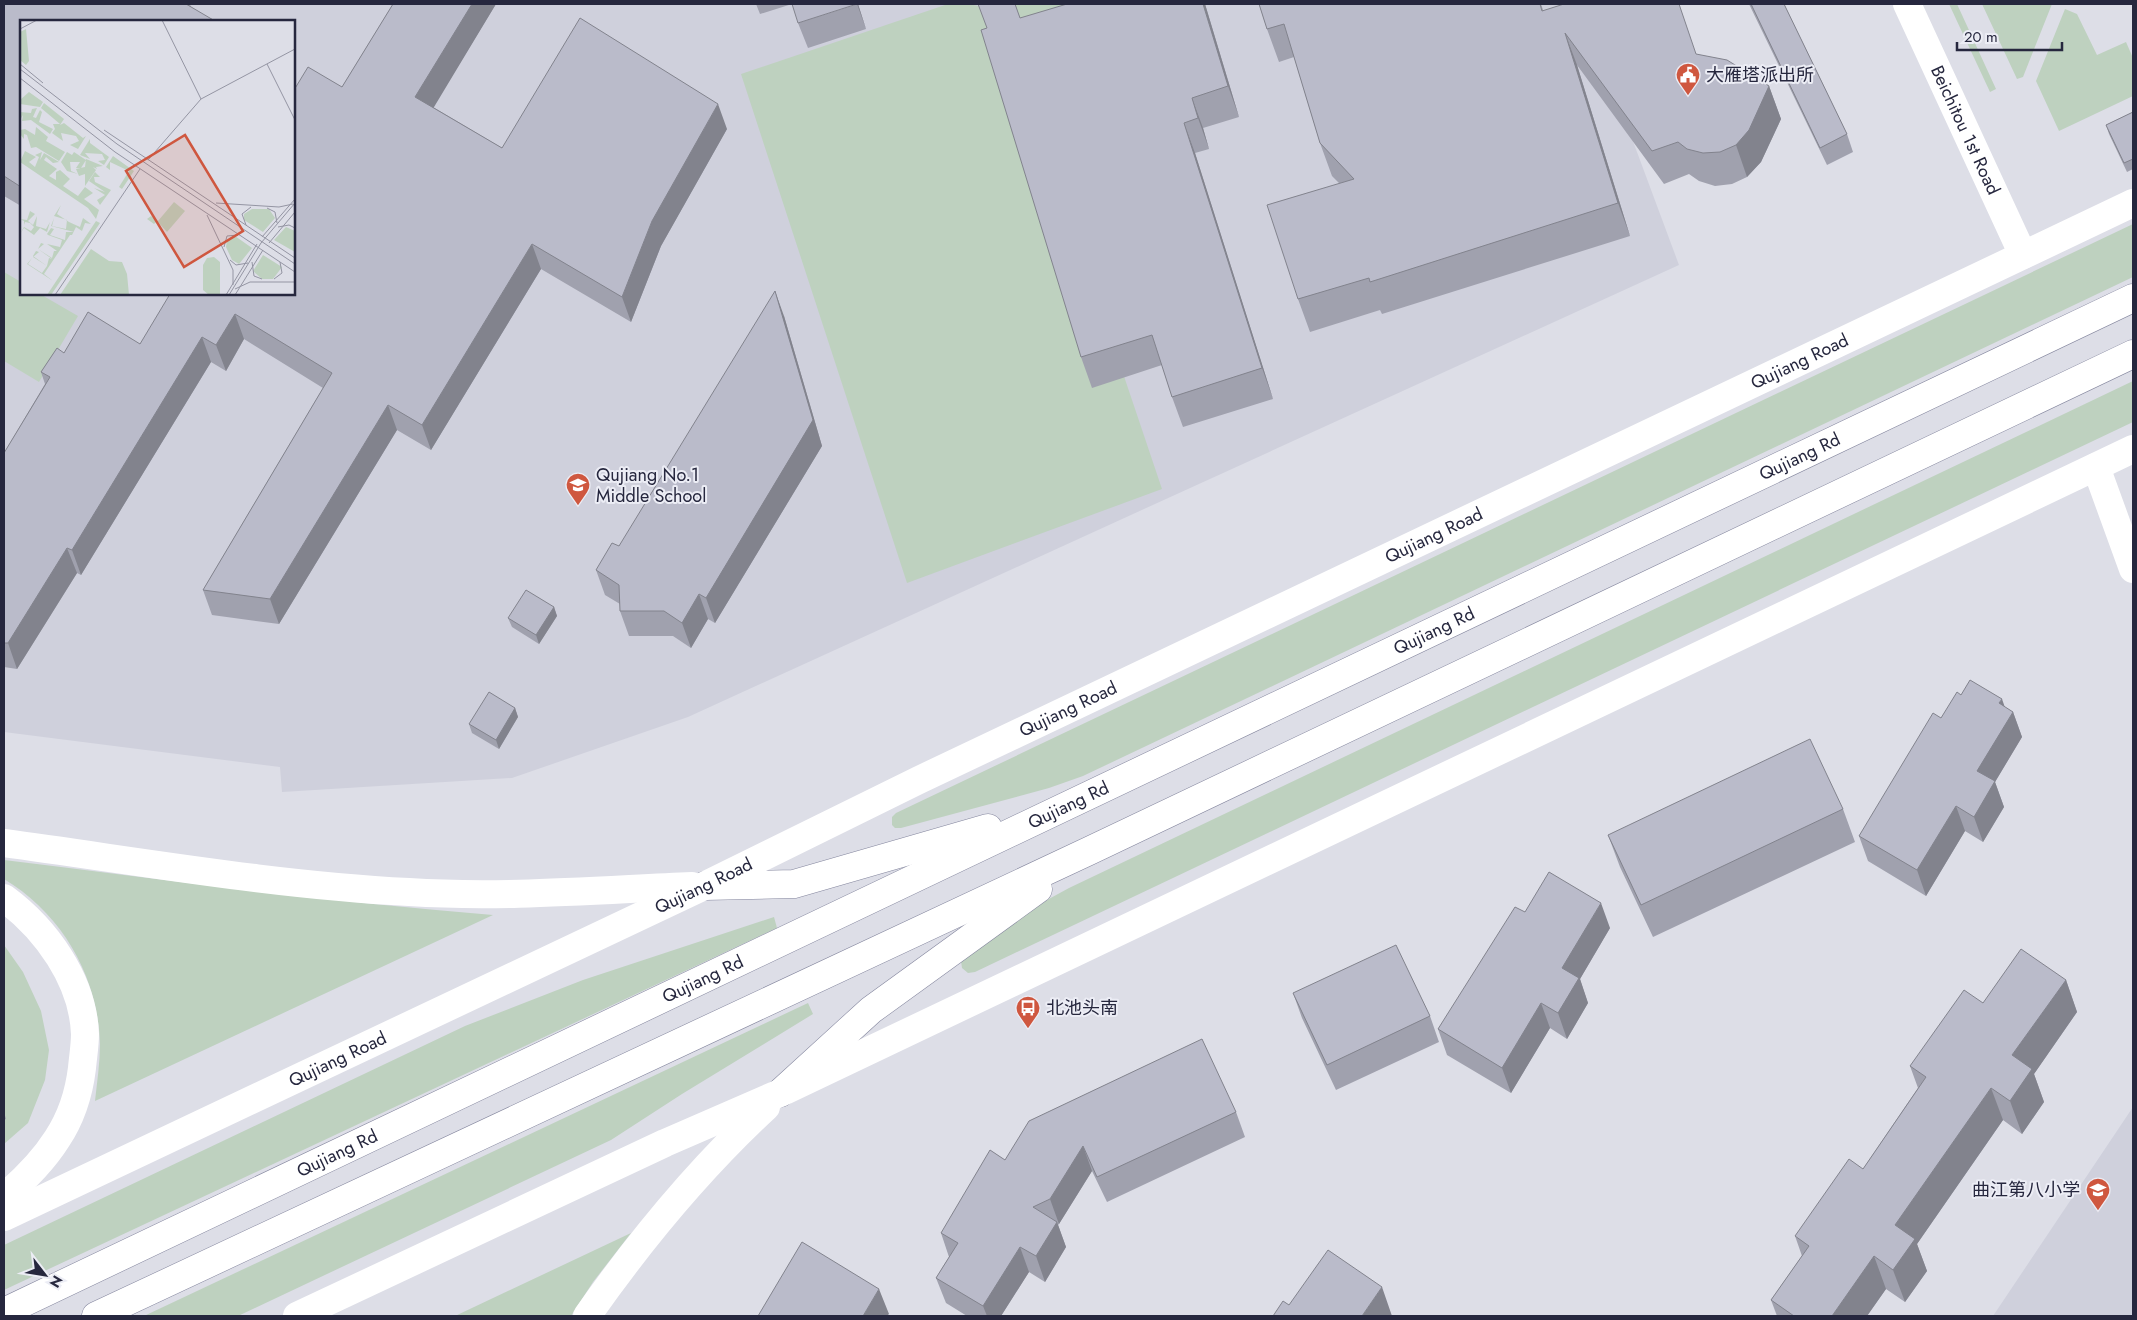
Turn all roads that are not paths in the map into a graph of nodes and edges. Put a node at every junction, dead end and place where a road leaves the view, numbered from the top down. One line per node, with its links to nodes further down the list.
1 (1907, 4): 3 (main road, Beichitou 1st Road)
2 (2133, 203): 3 (main road, Qujiang Road)
3 (2023, 256): 12 (main road, Qujiang Road)
4 (2133, 298): 9 (main road, Qujiang Rd)
5 (2133, 354): 11 (main road)
6 (2133, 449): 7 (main road)
7 (2096, 467): 8 (main road); 14 (main road)
8 (2133, 569)
9 (1068, 804): 12 (main road); 17 (main road, Qujiang Rd)
10 (4, 843): 12 (main road)
11 (1091, 850): 14 (main road); 18 (main road)
12 (704, 886): 16 (main road, Qujiang Road)
13 (4, 898): 15 (main road)
14 (780, 1093): 19 (main road); 20 (main road)
15 (4, 1197)
16 (4, 1217)
17 (4, 1312)
18 (96, 1316)
19 (297, 1316)
20 (587, 1316)

